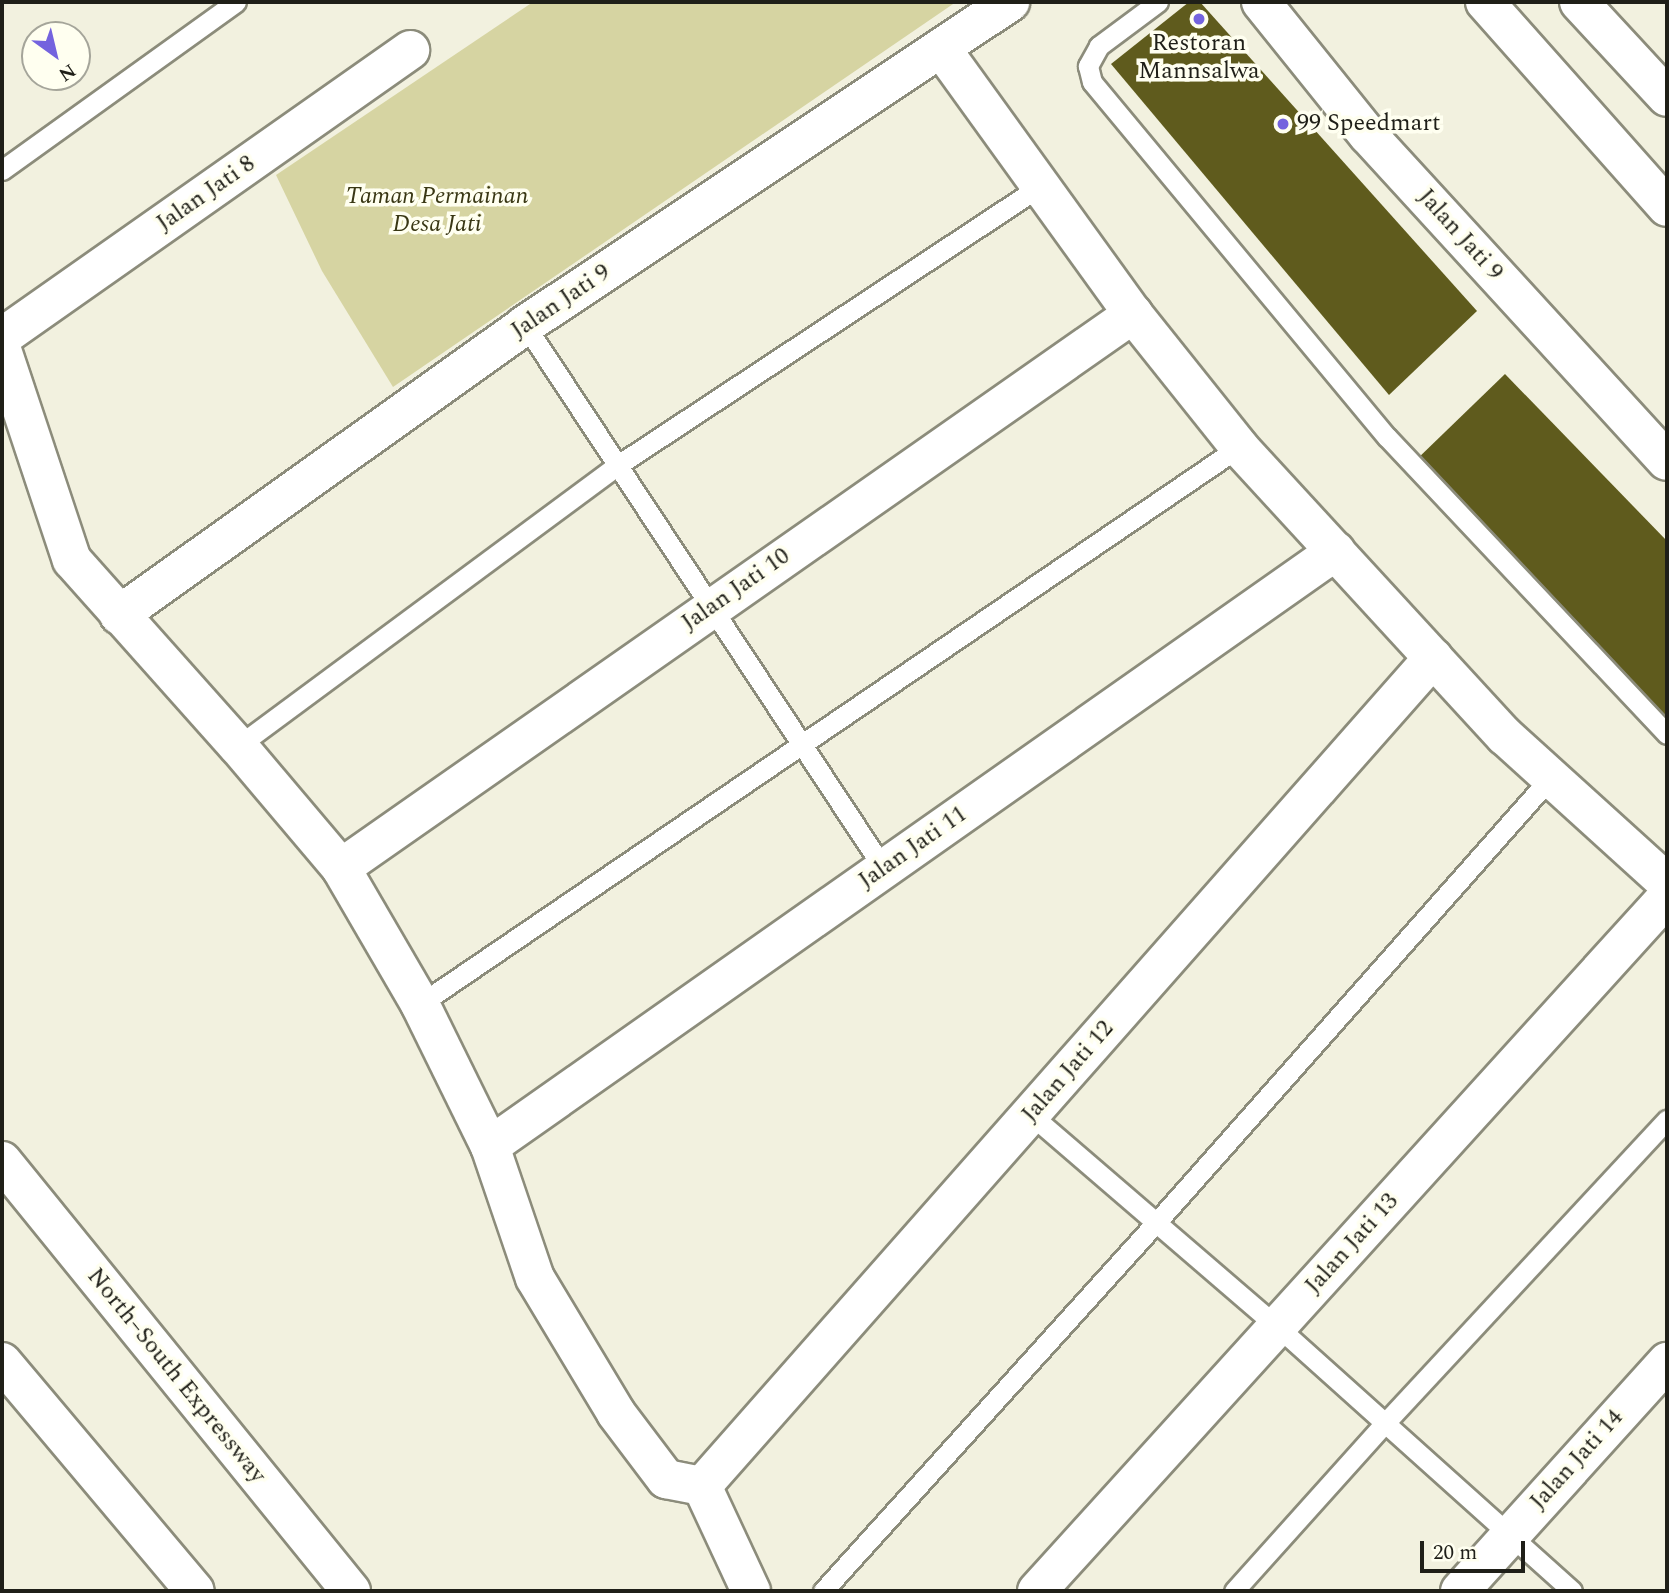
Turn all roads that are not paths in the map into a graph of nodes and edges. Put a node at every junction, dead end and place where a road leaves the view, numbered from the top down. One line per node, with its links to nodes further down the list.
1 (236, 2): 10 (lane)
2 (1010, 2): 7 (main road, Jalan Jati 9)
3 (1158, 2): 24 (lane)
4 (1261, 2): 18 (main road, Jalan Jati 9)
5 (1485, 2): 12 (main road)
6 (1579, 2): 9 (main road)
7 (941, 48): 11 (main road); 14 (main road, Jalan Jati 9)
8 (410, 50): 15 (main road, Jalan Jati 8)
9 (1667, 97)
10 (2, 170)
11 (1039, 187): 13 (main road); 19 (lane)
12 (1667, 207)
13 (1133, 314): 17 (main road); 21 (main road, Jalan Jati 10)
14 (525, 325): 19 (lane); 22 (main road, Jalan Jati 9)
15 (2, 337)
16 (2, 350): 22 (main road)
17 (1239, 447): 20 (main road); 25 (lane)
18 (1665, 457)
19 (618, 465): 21 (lane); 26 (lane)
20 (1336, 551): 23 (main road); 29 (main road, Jalan Jati 11)
21 (712, 607): 25 (lane); 28 (main road, Jalan Jati 10)
22 (119, 615): 26 (main road)
23 (1433, 658): 27 (main road); 33 (main road, Jalan Jati 12)
24 (1667, 734)
25 (804, 744): 29 (lane); 32 (lane)
26 (238, 746): 28 (main road)
27 (1551, 777): 30 (main road); 37 (lane)
28 (341, 868): 32 (main road)
29 (884, 869): 35 (main road, Jalan Jati 11)
30 (1667, 883)
31 (1667, 897): 38 (main road, Jalan Jati 13)
32 (420, 1004): 35 (main road)
33 (1030, 1114): 37 (lane); 42 (main road, Jalan Jati 12)
34 (1667, 1120): 41 (lane)
35 (490, 1146): 42 (main road)
36 (2, 1161): 45 (main road, North–South Expressway)
37 (1155, 1224): 38 (lane); 47 (lane)
38 (1278, 1326): 41 (lane); 48 (main road, Jalan Jati 13)
39 (2, 1362): 44 (main road)
40 (1667, 1362): 43 (main road, Jalan Jati 14)
41 (1385, 1423): 43 (lane); 49 (lane)
42 (702, 1486): 46 (main road)
43 (1510, 1535): 50 (main road, Jalan Jati 14); 51 (lane)
44 (195, 1591)
45 (351, 1591)
46 (751, 1591)
47 (824, 1591)
48 (1037, 1591)
49 (1234, 1591)
50 (1460, 1591)
51 (1572, 1591)

